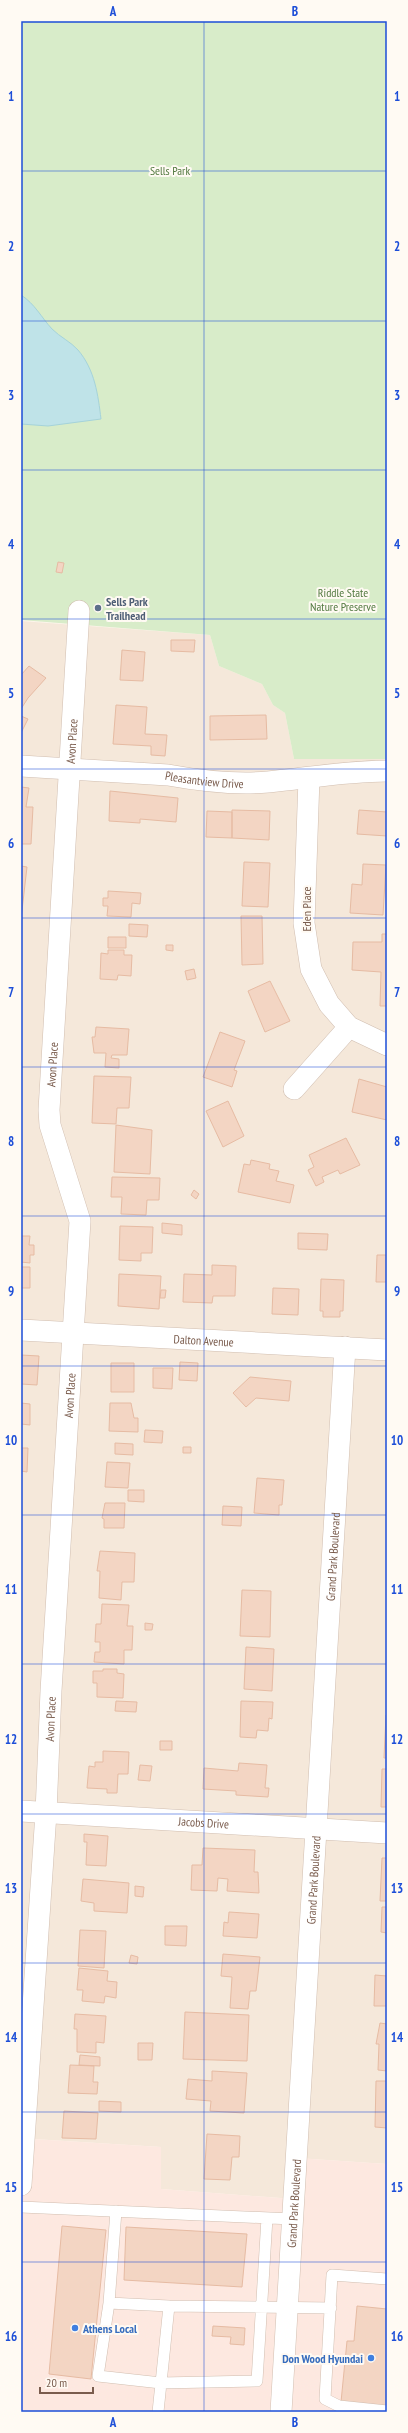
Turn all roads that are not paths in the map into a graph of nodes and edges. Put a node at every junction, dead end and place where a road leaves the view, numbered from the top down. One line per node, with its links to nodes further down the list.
1 (79, 611): 3 (street, Avon Place)
2 (21, 766): 3 (street, Pleasantview Drive)
3 (69, 768): 5 (street, Pleasantview Drive); 10 (street, Avon Place)
4 (387, 771): 5 (street, Pleasantview Drive)
5 (309, 778): 6 (street, Eden Place)
6 (349, 1027): 7 (street, Eden Place); 8 (street)
7 (387, 1045)
8 (294, 1089)
9 (21, 1330): 10 (street, Dalton Avenue)
10 (73, 1333): 11 (street, Dalton Avenue); 14 (street, Avon Place)
11 (345, 1347): 12 (street, Dalton Avenue); 15 (street, Grand Park Boulevard)
12 (387, 1350)
13 (21, 1811): 14 (street, Jacobs Drive)
14 (46, 1813): 15 (street, Jacobs Drive); 17 (street, Avon Place)
15 (318, 1829): 16 (street, Jacobs Drive); 21 (street, Grand Park Boulevard)
16 (387, 1833)
17 (21, 2185)
18 (21, 2207): 19 (lane)
19 (116, 2211): 20 (lane); 23 (lane)
20 (267, 2218): 21 (lane); 25 (lane)
21 (292, 2219): 26 (street, Grand Park Boulevard)
22 (387, 2279): 27 (lane)
23 (108, 2302): 24 (lane); 28 (lane)
24 (169, 2306): 25 (lane); 28 (lane)
25 (263, 2306): 26 (lane); 28 (lane)
26 (288, 2306): 27 (lane); 31 (street, Grand Park Boulevard)
27 (331, 2308): 29 (lane)
28 (161, 2383): 30 (lane)
29 (387, 2411)
30 (158, 2412)
31 (281, 2412)

